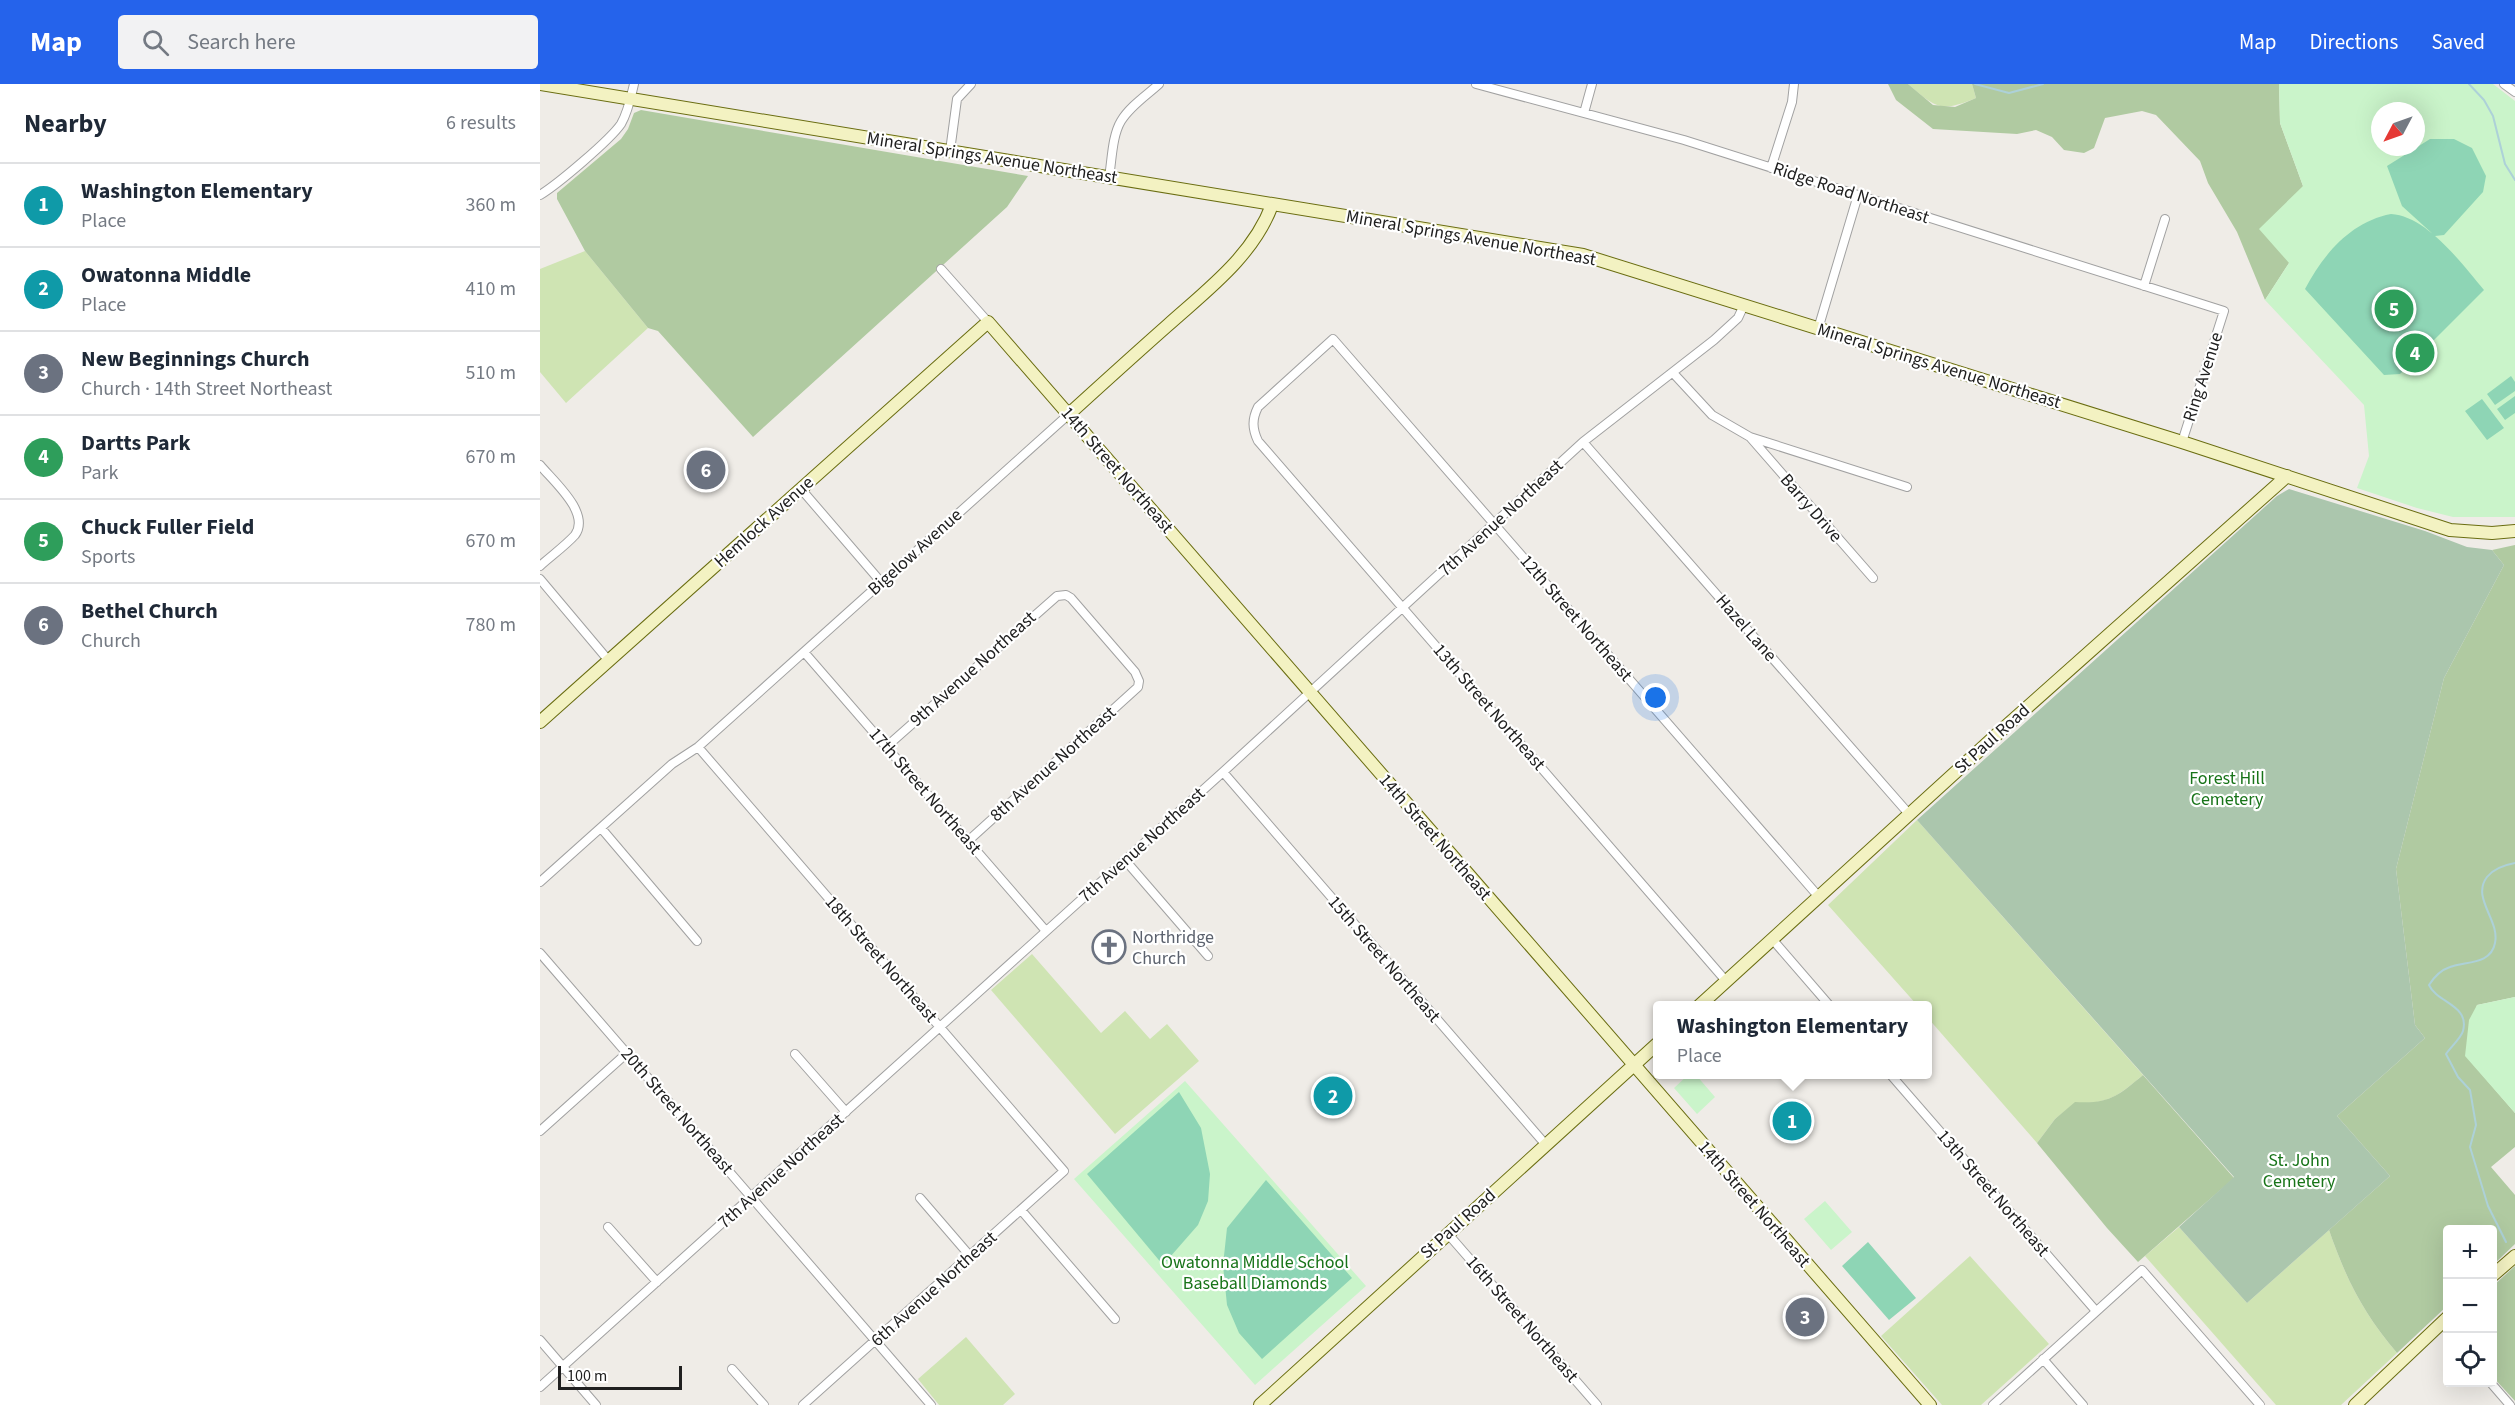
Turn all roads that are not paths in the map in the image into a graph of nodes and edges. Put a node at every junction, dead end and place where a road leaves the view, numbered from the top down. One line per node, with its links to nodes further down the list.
1 (540, 84): 10 (street, Mineral Springs Avenue Northeast)
2 (634, 84): 10 (street)
3 (971, 84): 12 (street)
4 (1159, 84): 14 (street)
5 (1476, 84): 11 (street, Ridge Road Northeast)
6 (1592, 84): 11 (street)
7 (1794, 84): 13 (street)
8 (2504, 84): 9 (street)
9 (2515, 92)
10 (630, 99): 12 (street, Mineral Springs Avenue Northeast); 15 (street)
11 (1584, 113): 13 (street, Ridge Road Northeast)
12 (950, 151): 14 (street, Mineral Springs Avenue Northeast)
13 (1771, 168): 16 (street, Ridge Road Northeast)
14 (1109, 177): 17 (street, Mineral Springs Avenue Northeast)
15 (540, 195)
16 (1858, 195): 20 (street, Ridge Road Northeast); 24 (street)
17 (1272, 205): 21 (street, Mineral Springs Avenue Northeast); 26 (street, Bigelow Avenue)
18 (2165, 219): 20 (street)
19 (941, 269): 23 (street, 14th Street Northeast)
20 (2144, 286): 22 (street, Ridge Road Northeast)
21 (1744, 304): 24 (street, Mineral Springs Avenue Northeast); 25 (street, 7th Avenue Northeast)
22 (2224, 311): 30 (street, Ring Avenue)
23 (987, 322): 26 (street, 14th Street Northeast); 34 (street, Hemlock Avenue)
24 (1818, 329): 30 (street, Mineral Springs Avenue Northeast)
25 (1674, 374): 28 (street, Barry Drive); 29 (street, 7th Avenue Northeast)
26 (1068, 415): 40 (street, Bigelow Avenue); 45 (street, 14th Street Northeast)
27 (1254, 431): 35 (street, 12th Street Northeast); 42 (street, 13th Street Northeast)
28 (1750, 437): 33 (street, Barry Drive); 38 (street, Barry Drive)
29 (1583, 442): 35 (street, 7th Avenue Northeast); 50 (street, Hazel Lane)
30 (2182, 442): 32 (street, Mineral Springs Avenue Northeast)
31 (540, 465): 37 (street)
32 (2287, 476): 36 (street, Mineral Springs Avenue Northeast); 50 (street, St Paul Road)
33 (1907, 487)
34 (801, 489): 40 (street); 44 (street, Hemlock Avenue)
35 (1495, 525): 42 (street, 7th Avenue Northeast); 55 (street, 12th Street Northeast)
36 (2515, 531)
37 (540, 566)
38 (1873, 578)
39 (540, 579): 44 (street)
40 (881, 582): 43 (street, Bigelow Avenue)
41 (1063, 595): 48 (street, 9th Avenue Northeast); 52 (street, 8th Avenue Northeast)
42 (1403, 608): 45 (street, 7th Avenue Northeast); 61 (street, 13th Street Northeast)
43 (804, 652): 47 (street, Bigelow Avenue); 48 (street, 17th Street Northeast)
44 (609, 661): 46 (street, Hemlock Avenue)
45 (1310, 693): 49 (street, 7th Avenue Northeast); 68 (street, 14th Street Northeast)
46 (540, 722)
47 (698, 747): 51 (street, Bigelow Avenue); 64 (street, 18th Street Northeast)
48 (886, 747): 52 (street, 17th Street Northeast)
49 (1222, 772): 53 (street, 7th Avenue Northeast); 72 (street, 15th Street Northeast)
50 (1909, 814): 55 (street, St Paul Road)
51 (601, 828): 54 (street, Bigelow Avenue); 58 (street)
52 (968, 841): 56 (street, 17th Street Northeast)
53 (1125, 860): 56 (street, 7th Avenue Northeast); 60 (street)
54 (540, 882)
55 (1819, 897): 57 (street, St Paul Road)
56 (1046, 931): 64 (street, 7th Avenue Northeast)
57 (1772, 939): 61 (street, St Paul Road); 63 (street)
58 (697, 941)
59 (540, 953): 66 (street, 20th Street Northeast)
60 (1208, 956)
61 (1726, 981): 62 (street, St Paul Road)
62 (1704, 1001)
63 (1826, 1001)
64 (940, 1028): 70 (street, 7th Avenue Northeast); 73 (street, 18th Street Northeast)
65 (1653, 1048): 68 (street, St Paul Road)
66 (627, 1053): 71 (street); 74 (street, 20th Street Northeast)
67 (795, 1054): 70 (street)
68 (1633, 1065): 72 (street, St Paul Road); 99 (street, 14th Street Northeast)
69 (1894, 1079): 83 (street, 13th Street Northeast)
70 (846, 1112): 74 (street, 7th Avenue Northeast)
71 (540, 1131)
72 (1546, 1145): 78 (street, St Paul Road)
73 (1064, 1171): 76 (street, 6th Avenue Northeast)
74 (751, 1197): 82 (street, 7th Avenue Northeast); 87 (street, 20th Street Northeast)
75 (920, 1198): 79 (street)
76 (1021, 1210): 79 (street, 6th Avenue Northeast); 84 (street)
77 (608, 1227): 82 (street)
78 (1448, 1234): 97 (street, St Paul Road); 98 (street, 16th Street Northeast)
79 (970, 1256): 87 (street, 6th Avenue Northeast)
80 (2515, 1256): 81 (street)
81 (2497, 1272)
82 (657, 1282): 89 (street, 7th Avenue Northeast)
83 (2096, 1311): 88 (street); 102 (street)
84 (1115, 1319)
85 (2443, 1327): 103 (street)
86 (540, 1341): 89 (street)
87 (876, 1341): 95 (street, 6th Avenue Northeast); 96 (street, 20th Street Northeast)
88 (2043, 1359): 100 (street); 101 (street)
89 (563, 1367): 92 (street, 7th Avenue Northeast); 93 (street)
90 (732, 1369): 94 (street)
91 (2494, 1387): 104 (street)
92 (540, 1388)
93 (596, 1405)
94 (764, 1405)
95 (803, 1405)
96 (931, 1405)
97 (1260, 1405)
98 (1597, 1405)
99 (1930, 1405)
100 (1993, 1405)
101 (2083, 1405)
102 (2260, 1405)
103 (2355, 1405)
104 (2510, 1405)

